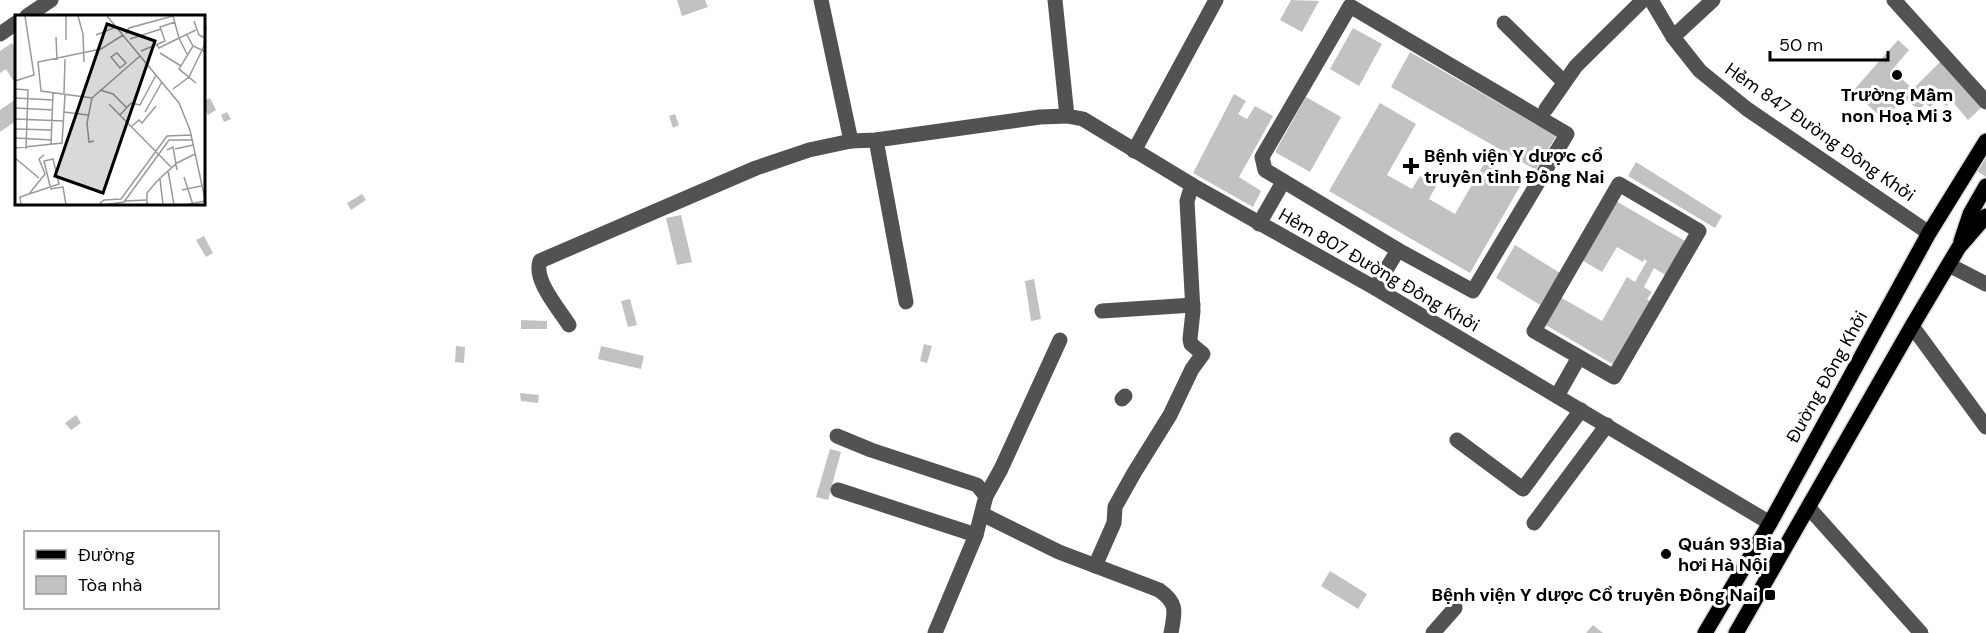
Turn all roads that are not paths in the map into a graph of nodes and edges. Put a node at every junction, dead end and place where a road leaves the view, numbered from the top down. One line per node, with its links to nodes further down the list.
1 (51, 0): 9 (street)
2 (821, 0): 19 (street)
3 (1055, 0): 17 (street)
4 (1216, 0): 21 (street)
5 (1643, 0): 14 (street)
6 (1652, 0): 13 (street, Hẻm 847 Đường Đồng Khởi)
7 (1713, 0): 13 (street)
8 (1894, 0): 15 (street)
9 (28, 15)
10 (1504, 22): 14 (street)
11 (15, 24): 12 (street)
12 (0, 34)
13 (1673, 37): 27 (street, Hẻm 847 Đường Đồng Khởi)
14 (1564, 82): 16 (street)
15 (1986, 102)
16 (1546, 109)
17 (1067, 116): 18 (street); 21 (street, Hẻm 807 Đường Đồng Khởi)
18 (876, 140): 19 (street); 33 (street)
19 (851, 141): 36 (street)
20 (1986, 141): 27 (main road, Đường Đồng Khởi)
21 (1134, 150): 23 (street, Hẻm 807 Đường Đồng Khởi)
22 (1283, 182): 26 (street); 29 (street); 29 (street)
23 (1191, 185): 26 (street, Hẻm 807 Đường Đồng Khởi); 34 (street)
24 (1986, 186): 28 (main road)
25 (1986, 216): 28 (main road)
26 (1259, 224): 32 (street, Hẻm 807 Đường Đồng Khởi)
27 (1929, 233): 51 (main road, Đường Đồng Khởi)
28 (1959, 247): 30 (main road)
29 (1398, 250): 32 (street)
30 (1949, 265): 31 (street); 37 (main road)
31 (1986, 284)
32 (1375, 288): 40 (street, Hẻm 807 Đường Đồng Khởi)
33 (906, 302)
34 (1193, 305): 35 (street); 54 (street)
35 (1102, 311)
36 (569, 325)
37 (1912, 326): 43 (street); 48 (main road)
38 (1060, 340): 47 (street)
39 (1579, 357): 39 (street); 40 (street)
40 (1557, 396): 41 (street, Hẻm 807 Đường Đồng Khởi)
41 (1581, 410): 42 (street, Hẻm 807 Đường Đồng Khởi); 45 (street)
42 (1606, 425): 50 (street); 51 (street, Hẻm 807 Đường Đồng Khởi)
43 (1986, 427)
44 (837, 436): 47 (street)
45 (1457, 440)
46 (838, 490): 52 (street)
47 (986, 496): 49 (street)
48 (1809, 508): 53 (main road); 61 (street)
49 (982, 514): 52 (street); 54 (street)
50 (1534, 523)
51 (1770, 523): 53 (main road); 59 (main road, Đường Đồng Khởi)
52 (976, 535): 56 (street)
53 (1792, 538): 60 (main road)
54 (1095, 566): 57 (street)
55 (1455, 608): 58 (street)
56 (935, 633)
57 (1171, 633)
58 (1433, 633)
59 (1705, 633)
60 (1736, 633)
61 (1921, 633)

